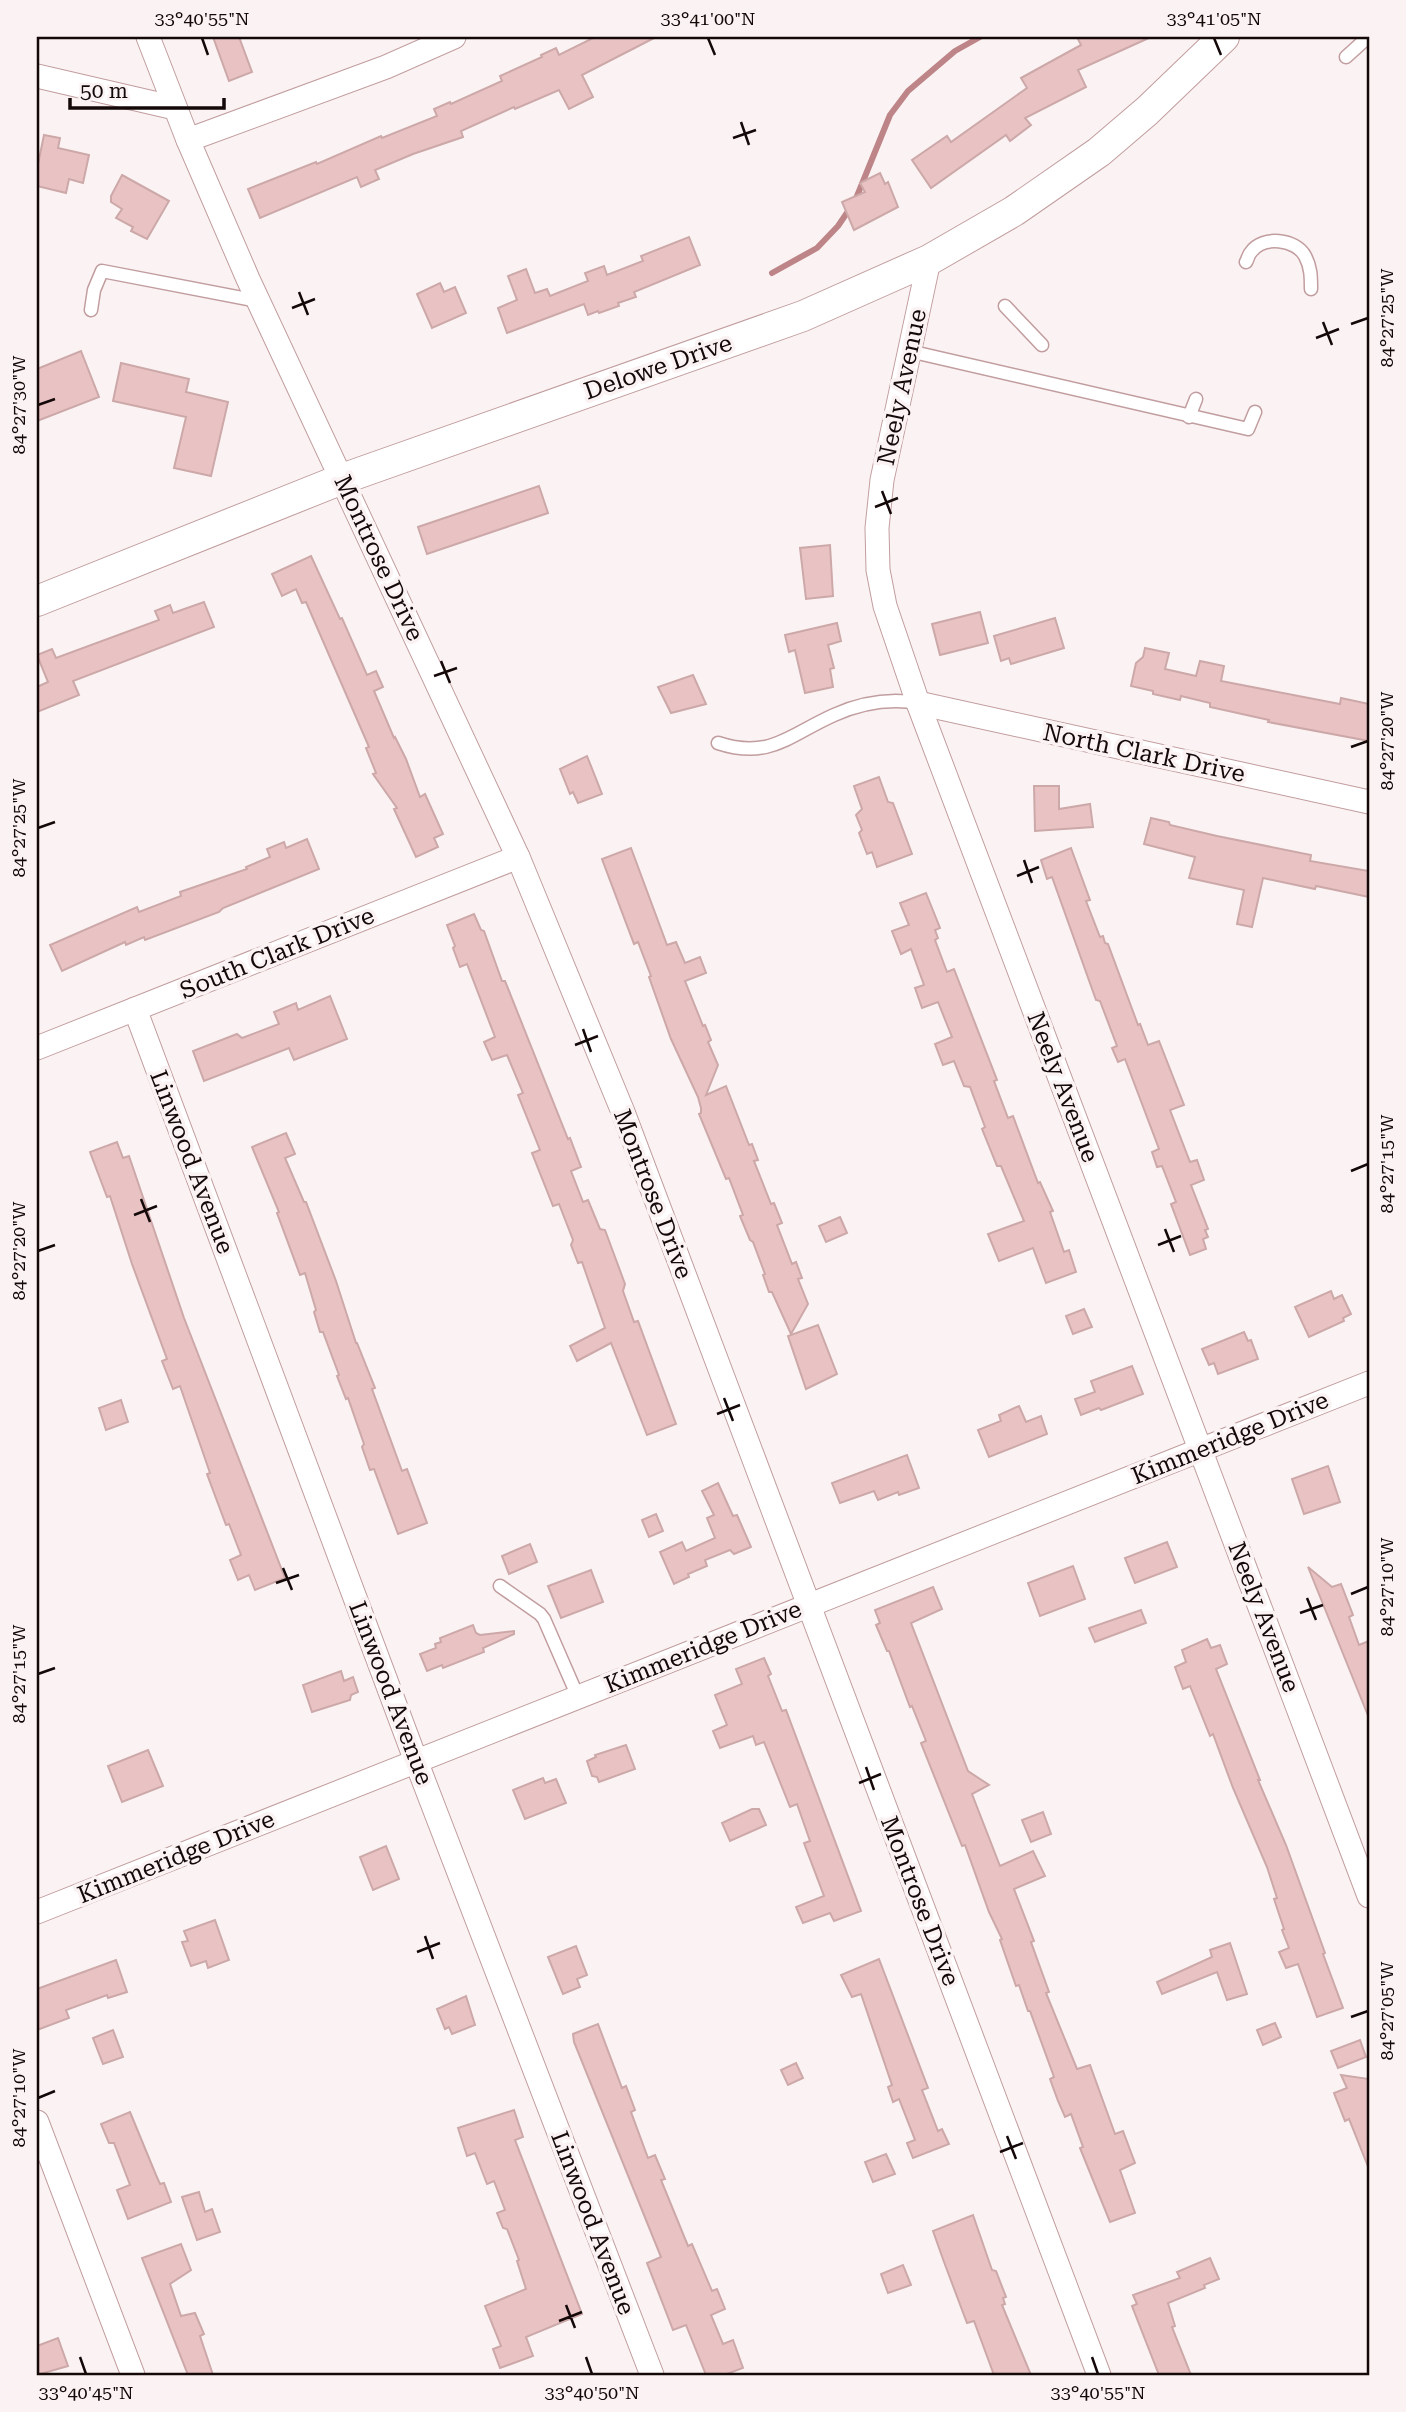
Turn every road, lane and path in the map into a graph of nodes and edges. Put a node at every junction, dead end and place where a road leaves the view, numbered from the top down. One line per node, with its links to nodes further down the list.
1 (148, 37): 7 (street, Montrose Drive)
2 (454, 37): 8 (street)
3 (1224, 37): 9 (street, Delowe Drive)
4 (1368, 37): 5 (lane)
5 (1346, 57)
6 (37, 76): 7 (street)
7 (175, 108): 8 (street, Montrose Drive)
8 (188, 140): 12 (street, Montrose Drive)
9 (929, 260): 16 (street, Neely Avenue); 20 (street, Delowe Drive)
10 (1246, 262): 11 (lane)
11 (1311, 289)
12 (258, 301): 14 (lane); 20 (street, Montrose Drive)
13 (1005, 306): 15 (lane)
14 (91, 310)
15 (1042, 345)
16 (909, 351): 19 (lane); 22 (street, Neely Avenue)
17 (1196, 399): 19 (lane)
18 (1255, 412): 19 (lane)
19 (1189, 417)
20 (342, 479): 21 (street, Delowe Drive); 25 (street, Montrose Drive)
21 (37, 601)
22 (918, 703): 23 (lane); 24 (street, North Clark Drive); 29 (street, Neely Avenue)
23 (718, 743)
24 (1369, 802)
25 (518, 857): 26 (street, South Clark Drive); 31 (street, Montrose Drive)
26 (135, 1009): 27 (street, South Clark Drive); 33 (street, Linwood Avenue)
27 (37, 1048)
28 (1369, 1383): 29 (street, Kimmeridge Drive)
29 (1201, 1450): 31 (street, Kimmeridge Drive); 34 (street, Neely Avenue)
30 (500, 1586): 32 (lane)
31 (808, 1605): 32 (street, Kimmeridge Drive); 39 (street, Montrose Drive)
32 (578, 1697): 33 (street, Kimmeridge Drive)
33 (416, 1761): 35 (street, Kimmeridge Drive); 38 (street, Linwood Avenue)
34 (1369, 1896)
35 (37, 1912)
36 (37, 2122): 37 (street)
37 (133, 2375)
38 (652, 2375)
39 (1100, 2375)

